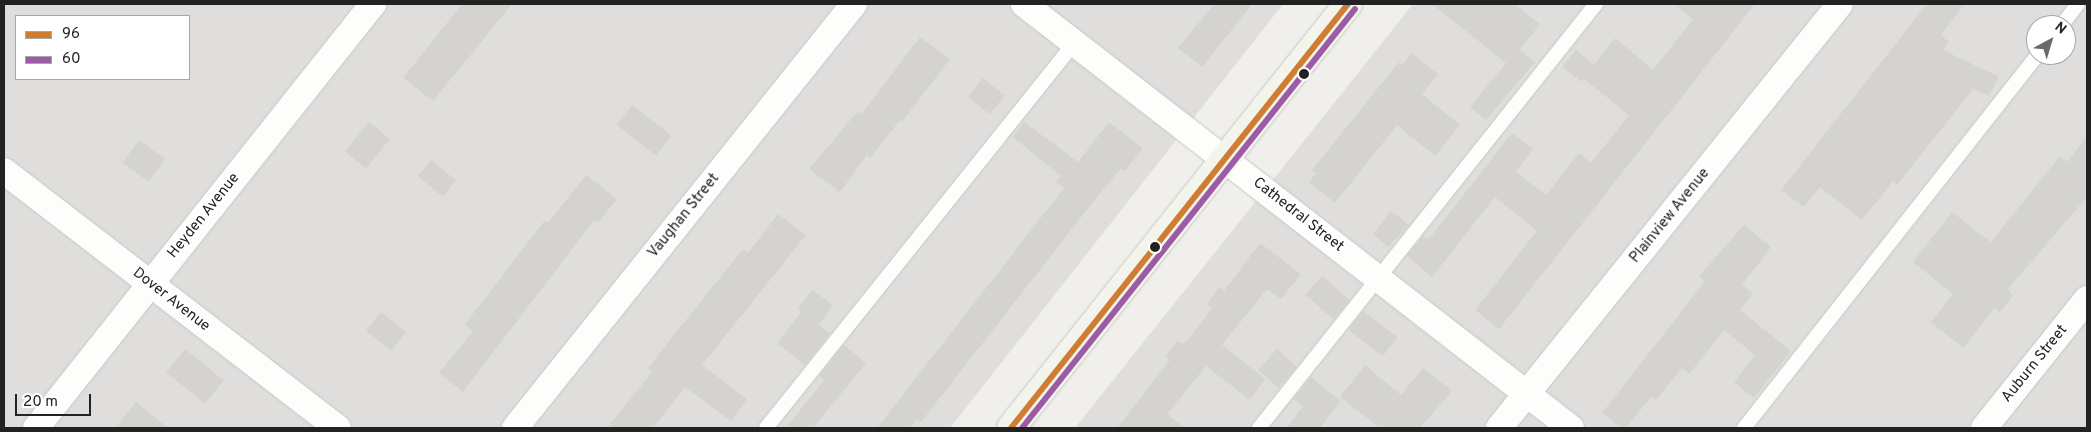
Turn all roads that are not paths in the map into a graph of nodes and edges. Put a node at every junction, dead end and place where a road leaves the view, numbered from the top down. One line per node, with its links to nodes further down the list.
1 (373, 4): 14 (street, Heyden Avenue)
2 (854, 4): 19 (street, Vaughan Street)
3 (1024, 4): 9 (street, Cathedral Street)
4 (1348, 4): 11 (street)
5 (1596, 4): 13 (lane)
6 (1840, 4): 16 (street, Plainview Avenue)
7 (2078, 4): 8 (lane)
8 (2070, 15)
9 (1074, 43): 11 (street, Cathedral Street); 20 (lane)
10 (2030, 65): 25 (lane)
11 (1224, 158): 13 (street, Cathedral Street); 21 (street)
12 (4, 171): 14 (street, Dover Avenue)
13 (1379, 278): 16 (street, Cathedral Street); 22 (lane)
14 (150, 284): 17 (street, Heyden Avenue); 18 (street, Dover Avenue)
15 (2087, 299): 26 (street, Auburn Street)
16 (1527, 394): 23 (street, Plainview Avenue); 24 (street, Cathedral Street)
17 (36, 428)
18 (338, 428)
19 (515, 428)
20 (766, 428)
21 (1010, 428)
22 (1259, 428)
23 (1499, 428)
24 (1571, 428)
25 (1744, 428)
26 (1984, 428)

